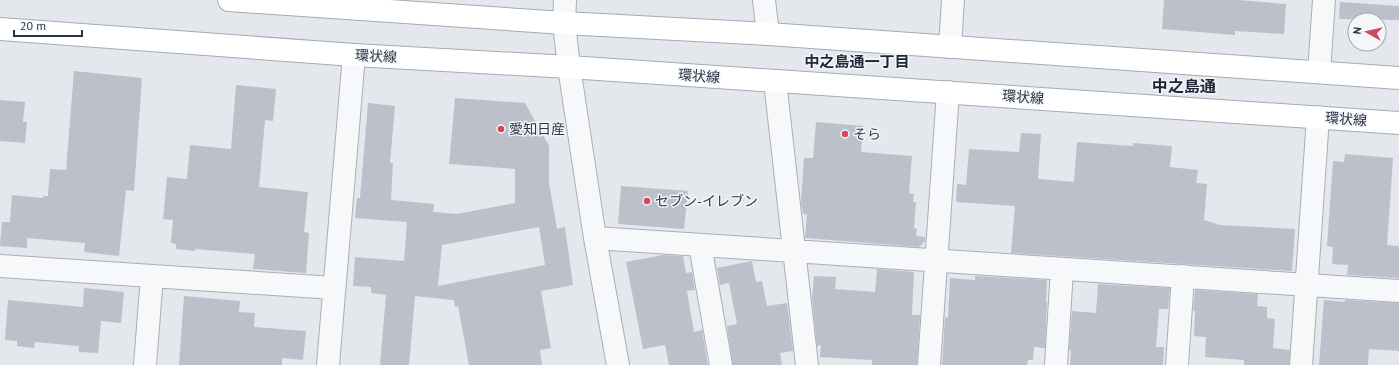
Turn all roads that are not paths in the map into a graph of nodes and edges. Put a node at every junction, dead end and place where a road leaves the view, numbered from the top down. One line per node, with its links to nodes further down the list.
1 (229, 0): 6 (main road)
2 (565, 0): 6 (street)
3 (764, 0): 8 (street)
4 (953, 0): 9 (street)
5 (1324, 0): 12 (street)
6 (564, 23): 8 (main road); 11 (street)
7 (0, 30): 10 (main road, 環状線)
8 (768, 34): 9 (main road)
9 (950, 47): 12 (main road)
10 (354, 55): 11 (main road, 環状線); 27 (street)
11 (569, 67): 14 (main road, 環状線); 18 (street)
12 (1319, 72): 13 (main road)
13 (1399, 78)
14 (775, 81): 15 (main road, 環状線); 20 (street)
15 (948, 92): 16 (main road, 環状線); 21 (street)
16 (1318, 117): 17 (main road, 環状線); 26 (street)
17 (1399, 123)
18 (595, 238): 19 (street); 31 (street)
19 (700, 245): 20 (street); 32 (street)
20 (794, 251): 21 (street); 33 (street)
21 (936, 260): 23 (street); 34 (street)
22 (0, 266): 24 (street)
23 (1062, 269): 25 (street); 35 (street)
24 (152, 276): 27 (street); 29 (street)
25 (1183, 276): 26 (street); 36 (street)
26 (1307, 284): 28 (street); 37 (street)
27 (334, 288): 30 (street)
28 (1399, 291)
29 (145, 365)
30 (328, 365)
31 (618, 365)
32 (721, 365)
33 (807, 365)
34 (929, 365)
35 (1056, 365)
36 (1177, 365)
37 (1301, 365)

